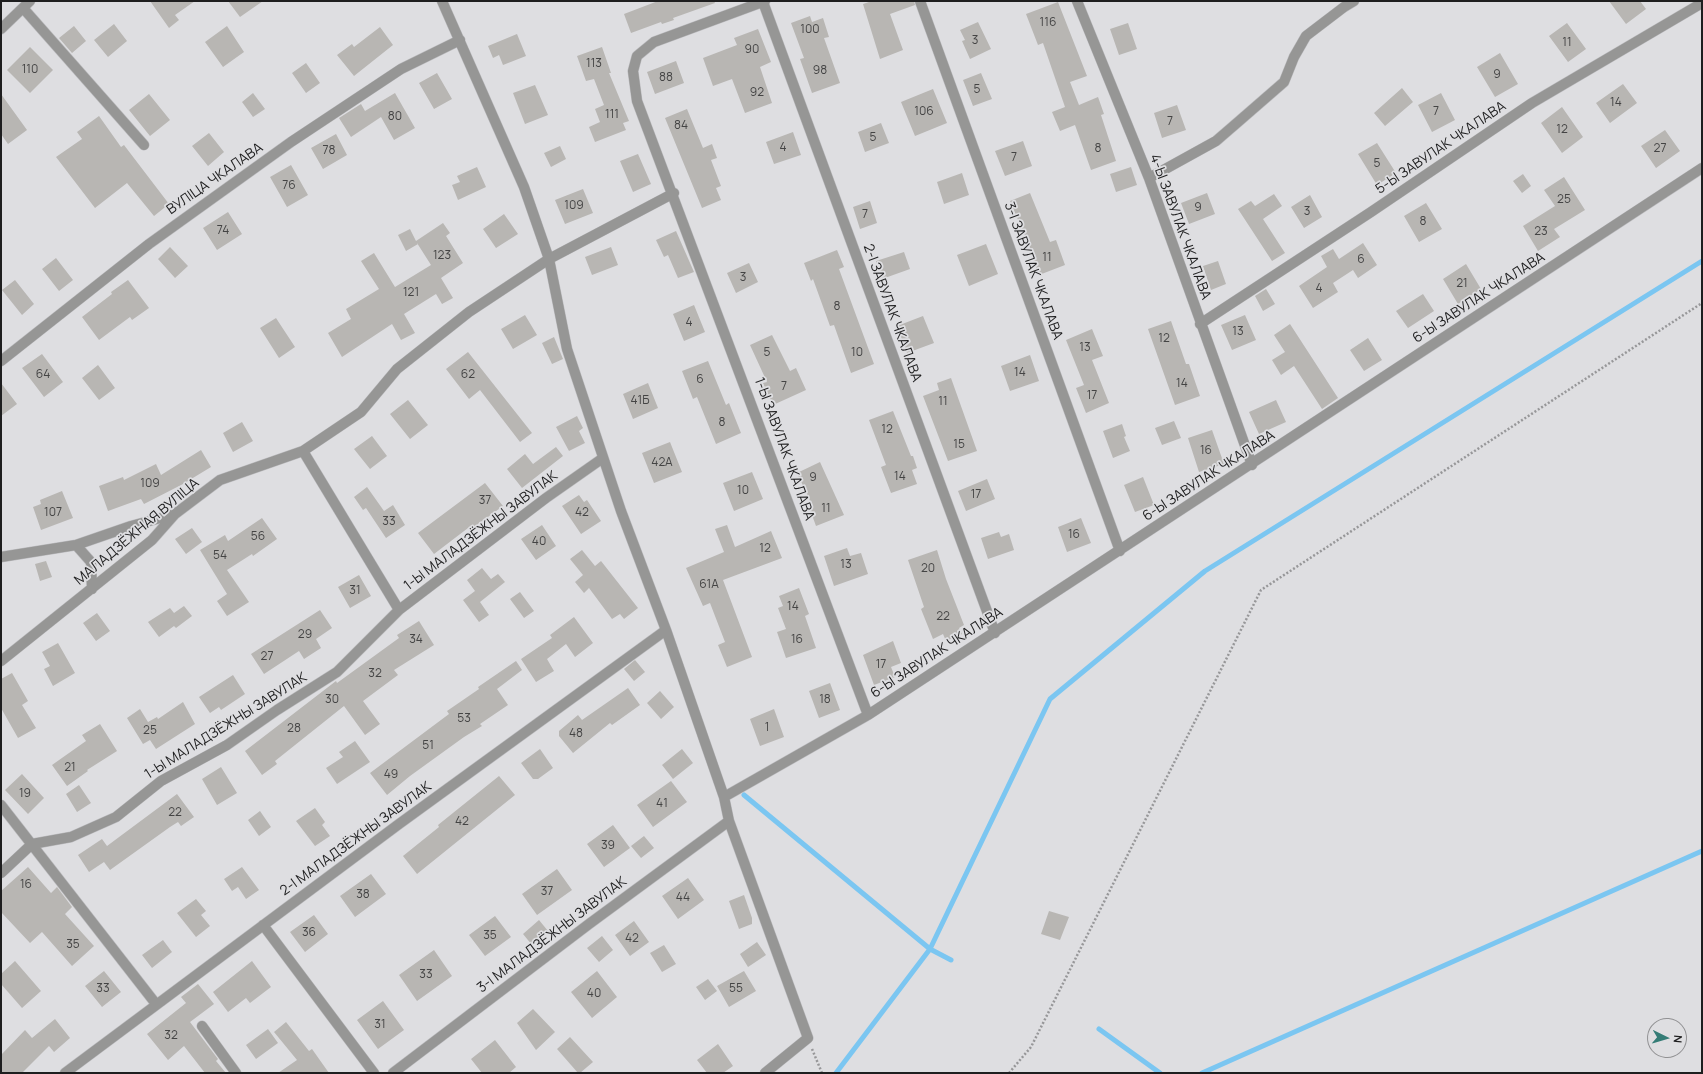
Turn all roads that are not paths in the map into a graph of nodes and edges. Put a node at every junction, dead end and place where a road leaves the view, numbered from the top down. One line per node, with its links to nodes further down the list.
1 (442, 1): 9 (street)
2 (764, 1): 13 (street); 27 (street, 2-І ЗАВУЛАК ЧКАЛАВА)
3 (920, 1): 22 (street, 3-І ЗАВУЛАК ЧКАЛАВА)
4 (1077, 1): 12 (street, 4-Ы ЗАВУЛАК ЧКАЛАВА)
5 (1354, 1): 12 (street)
6 (1702, 3): 15 (street, 5-Ы ЗАВУЛАК ЧКАЛАВА)
7 (27, 4): 8 (street); 10 (street)
8 (1, 29)
9 (460, 40): 14 (street); 16 (street, ВУЛІЦА ЧКАЛАВА)
10 (144, 145)
11 (1702, 168): 19 (street, 6-Ы ЗАВУЛАК ЧКАЛАВА)
12 (1149, 178): 15 (street, 4-Ы ЗАВУЛАК ЧКАЛАВА)
13 (674, 193): 14 (street, МАЛАДЗЁЖНАЯ ВУЛІЦА); 29 (street, 1-Ы ЗАВУЛАК ЧКАЛАВА)
14 (549, 258): 17 (street, МАЛАДЗЁЖНАЯ ВУЛІЦА); 18 (street)
15 (1200, 324): 19 (street, 4-Ы ЗАВУЛАК ЧКАЛАВА)
16 (1, 361)
17 (303, 451): 20 (street, МАЛАДЗЁЖНАЯ ВУЛІЦА); 25 (street)
18 (603, 458): 25 (street, 1-Ы МАЛАДЗЁЖНЫ ЗАВУЛАК); 26 (street)
19 (1252, 465): 22 (street, 6-Ы ЗАВУЛАК ЧКАЛАВА)
20 (175, 514): 21 (street); 24 (street, МАЛАДЗЁЖНАЯ ВУЛІЦА)
21 (76, 545): 23 (street); 24 (street)
22 (1120, 551): 27 (street, 6-Ы ЗАВУЛАК ЧКАЛАВА)
23 (1, 557)
24 (92, 589): 28 (street, МАЛАДЗЁЖНАЯ ВУЛІЦА)
25 (399, 610): 33 (street, 1-Ы МАЛАДЗЁЖНЫ ЗАВУЛАК)
26 (666, 630): 30 (street); 35 (street, 2-І МАЛАДЗЁЖНЫ ЗАВУЛАК)
27 (995, 633): 29 (street, 6-Ы ЗАВУЛАК ЧКАЛАВА)
28 (1, 662)
29 (868, 715): 30 (street, 6-Ы ЗАВУЛАК ЧКАЛАВА)
30 (724, 797): 32 (street)
31 (1, 805): 33 (street)
32 (729, 821): 41 (street, 3-І МАЛАДЗЁЖНЫ ЗАВУЛАК); 42 (street)
33 (32, 844): 34 (street); 36 (street)
34 (1, 873)
35 (263, 925): 36 (street, 2-І МАЛАДЗЁЖНЫ ЗАВУЛАК); 40 (street)
36 (156, 1004): 38 (street, 2-І МАЛАДЗЁЖНЫ ЗАВУЛАК)
37 (202, 1026): 39 (street)
38 (65, 1073)
39 (236, 1073)
40 (374, 1073)
41 (393, 1073)
42 (765, 1073)

